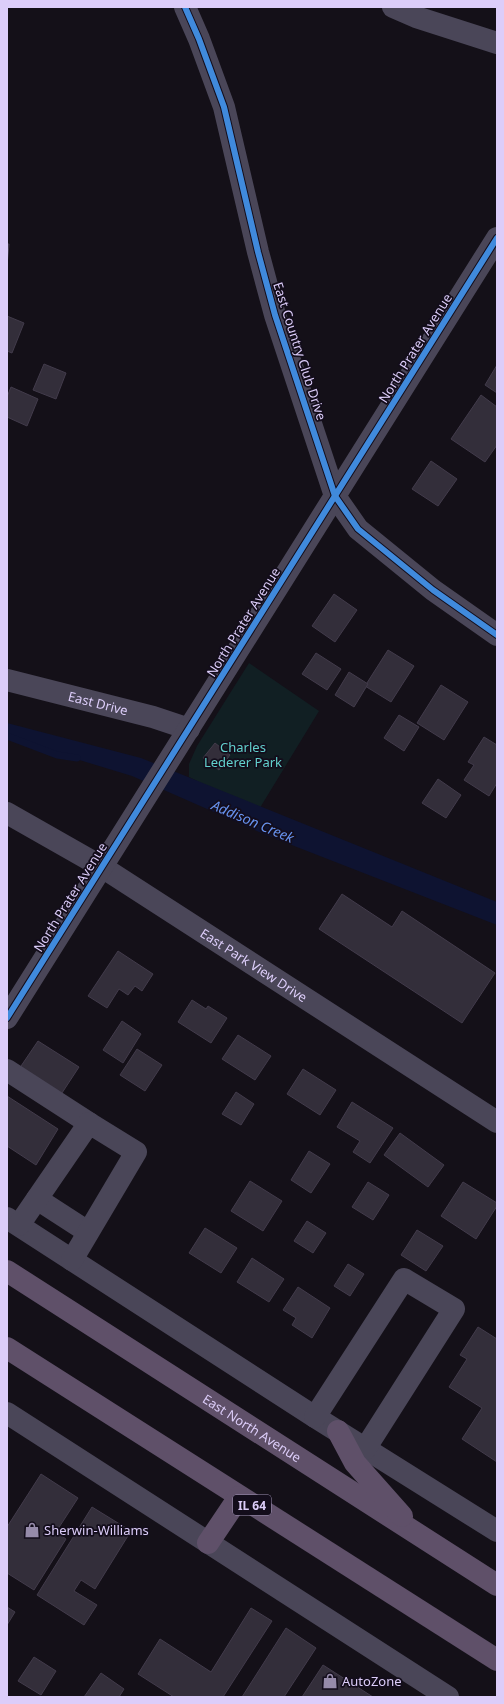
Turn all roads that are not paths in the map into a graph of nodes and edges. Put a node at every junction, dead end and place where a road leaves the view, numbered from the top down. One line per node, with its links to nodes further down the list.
1 (185, 7): 5 (street, East Country Club Drive)
2 (393, 7): 3 (street)
3 (497, 43)
4 (497, 238): 5 (street, North Prater Avenue)
5 (335, 496): 6 (street, East Country Club Drive); 8 (street, North Prater Avenue)
6 (497, 635)
7 (7, 680): 8 (street, East Drive)
8 (189, 729): 10 (street, North Prater Avenue)
9 (7, 813): 10 (street, East Park View Drive)
10 (102, 867): 11 (street, North Prater Avenue); 13 (street, East Park View Drive)
11 (7, 1018)
12 (7, 1070): 14 (street)
13 (497, 1122)
14 (89, 1123): 15 (street); 17 (street)
15 (37, 1199): 16 (street); 17 (street)
16 (13, 1222): 18 (street)
17 (88, 1232): 18 (street)
18 (72, 1260): 22 (street)
19 (7, 1271): 27 (main road, East North Avenue)
20 (7, 1348): 25 (main road, IL 64)
21 (7, 1413): 28 (street)
22 (315, 1417): 23 (street); 24 (street)
23 (338, 1431): 24 (street); 27 (main road)
24 (365, 1449): 26 (street)
25 (239, 1497): 28 (main road); 30 (main road, IL 64)
26 (496, 1529)
27 (420, 1536): 29 (main road, East North Avenue)
28 (208, 1543): 31 (street)
29 (497, 1585)
30 (497, 1660)
31 (448, 1697)

